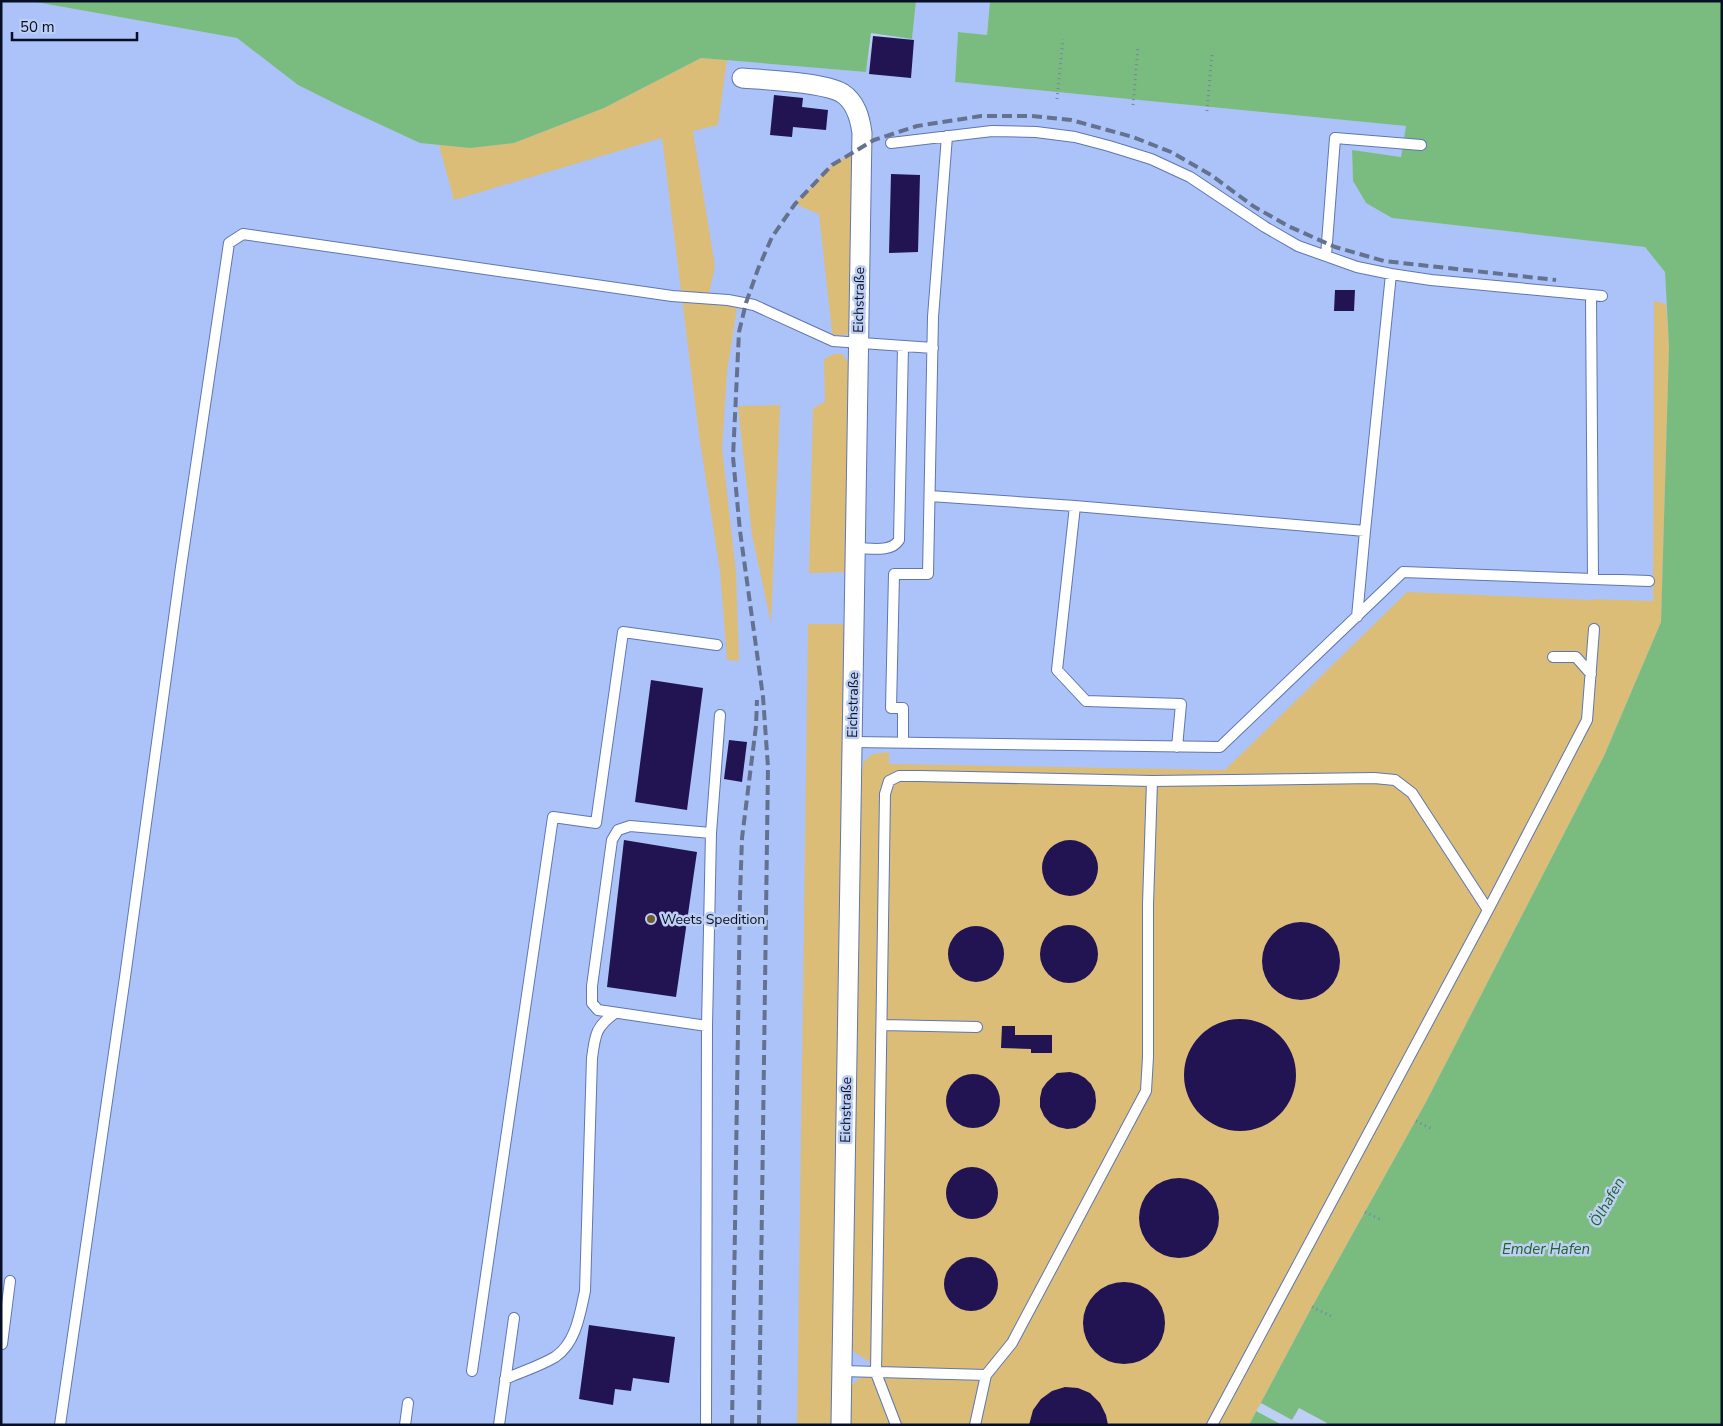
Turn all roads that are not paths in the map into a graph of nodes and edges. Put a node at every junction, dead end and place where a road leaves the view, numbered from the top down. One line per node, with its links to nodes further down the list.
1 (742, 78): 7 (street, Eichstraße)
2 (947, 136): 3 (lane); 5 (lane); 9 (lane)
3 (891, 143)
4 (1421, 145): 5 (lane)
5 (1326, 256): 6 (lane)
6 (1391, 274): 12 (lane); 14 (lane)
7 (858, 343): 8 (lane); 13 (street, Eichstraße); 41 (lane)
8 (903, 346): 9 (lane); 13 (lane)
9 (933, 348): 10 (lane)
10 (930, 496): 11 (lane); 23 (lane)
11 (1075, 506): 12 (lane); 24 (lane)
12 (1365, 532): 16 (lane)
13 (856, 548): 22 (street, Eichstraße)
14 (1593, 580): 15 (lane); 16 (lane)
15 (1649, 582)
16 (1357, 617): 24 (lane)
17 (1594, 629): 20 (lane)
18 (717, 645): 35 (lane)
19 (1553, 657): 20 (lane)
20 (1591, 674): 27 (lane)
21 (720, 715): 26 (lane)
22 (852, 742): 23 (lane); 36 (street, Eichstraße)
23 (903, 743): 24 (lane)
24 (1177, 747)
25 (1152, 781): 27 (lane); 29 (lane); 38 (lane)
26 (710, 833): 28 (lane); 30 (lane)
27 (1488, 910): 48 (lane)
28 (615, 1013): 30 (lane); 39 (lane)
29 (882, 1025): 31 (lane); 37 (lane)
30 (707, 1026): 44 (lane)
31 (977, 1027)
32 (10, 1281): 34 (lane)
33 (514, 1318): 39 (lane)
34 (2, 1344)
35 (472, 1370)
36 (842, 1371): 37 (lane); 45 (street, Eichstraße)
37 (876, 1372): 38 (lane); 46 (lane)
38 (986, 1375): 47 (lane)
39 (505, 1379): 43 (lane)
40 (408, 1403): 42 (lane)
41 (60, 1425)
42 (405, 1425)
43 (499, 1425)
44 (706, 1425)
45 (841, 1425)
46 (896, 1425)
47 (975, 1425)
48 (1212, 1425)

